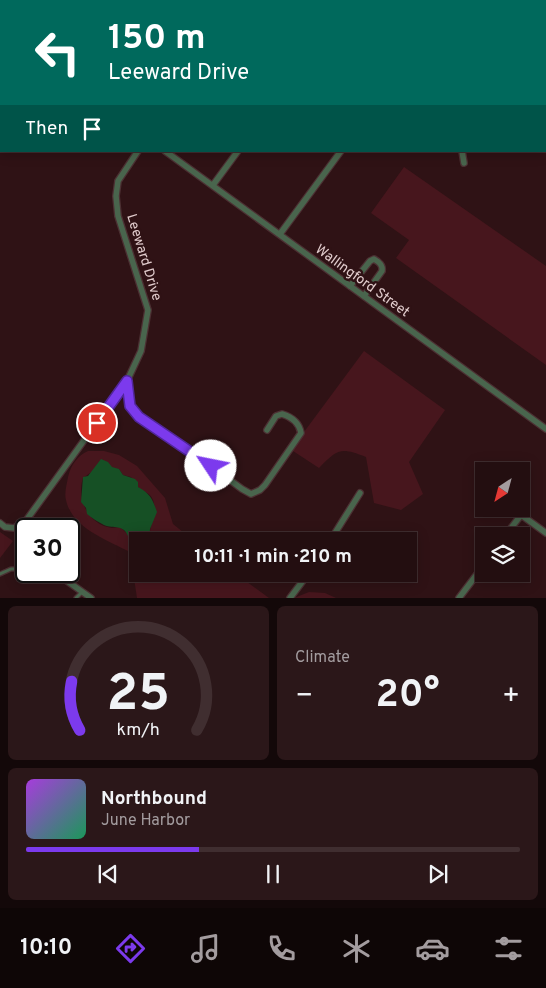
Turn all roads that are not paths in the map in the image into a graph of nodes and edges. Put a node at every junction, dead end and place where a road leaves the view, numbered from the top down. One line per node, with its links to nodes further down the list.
1 (137, 152): 11 (street, Leeward Drive)
2 (166, 152): 7 (street, Wallingford Street)
3 (237, 152): 7 (street)
4 (340, 152): 8 (street)
5 (462, 152): 6 (street)
6 (464, 163)
7 (213, 185): 8 (street, Wallingford Street)
8 (280, 234): 9 (street, Wallingford Street)
9 (350, 286): 10 (street, Wallingford Street); 10 (street)
10 (364, 296): 12 (street, Wallingford Street)
11 (127, 381): 13 (street); 16 (street, Leeward Drive)
12 (546, 429)
13 (267, 430)
14 (360, 493): 17 (street)
15 (525, 518): 18 (street)
16 (0, 523)
17 (336, 532)
18 (546, 533)
19 (15, 569): 20 (lane)
20 (0, 574)
21 (475, 576): 28 (street)
22 (302, 582): 27 (street)
23 (71, 583): 24 (street)
24 (82, 591): 25 (lane); 26 (street)
25 (76, 598)
26 (91, 598)
27 (290, 598)
28 (459, 598)

